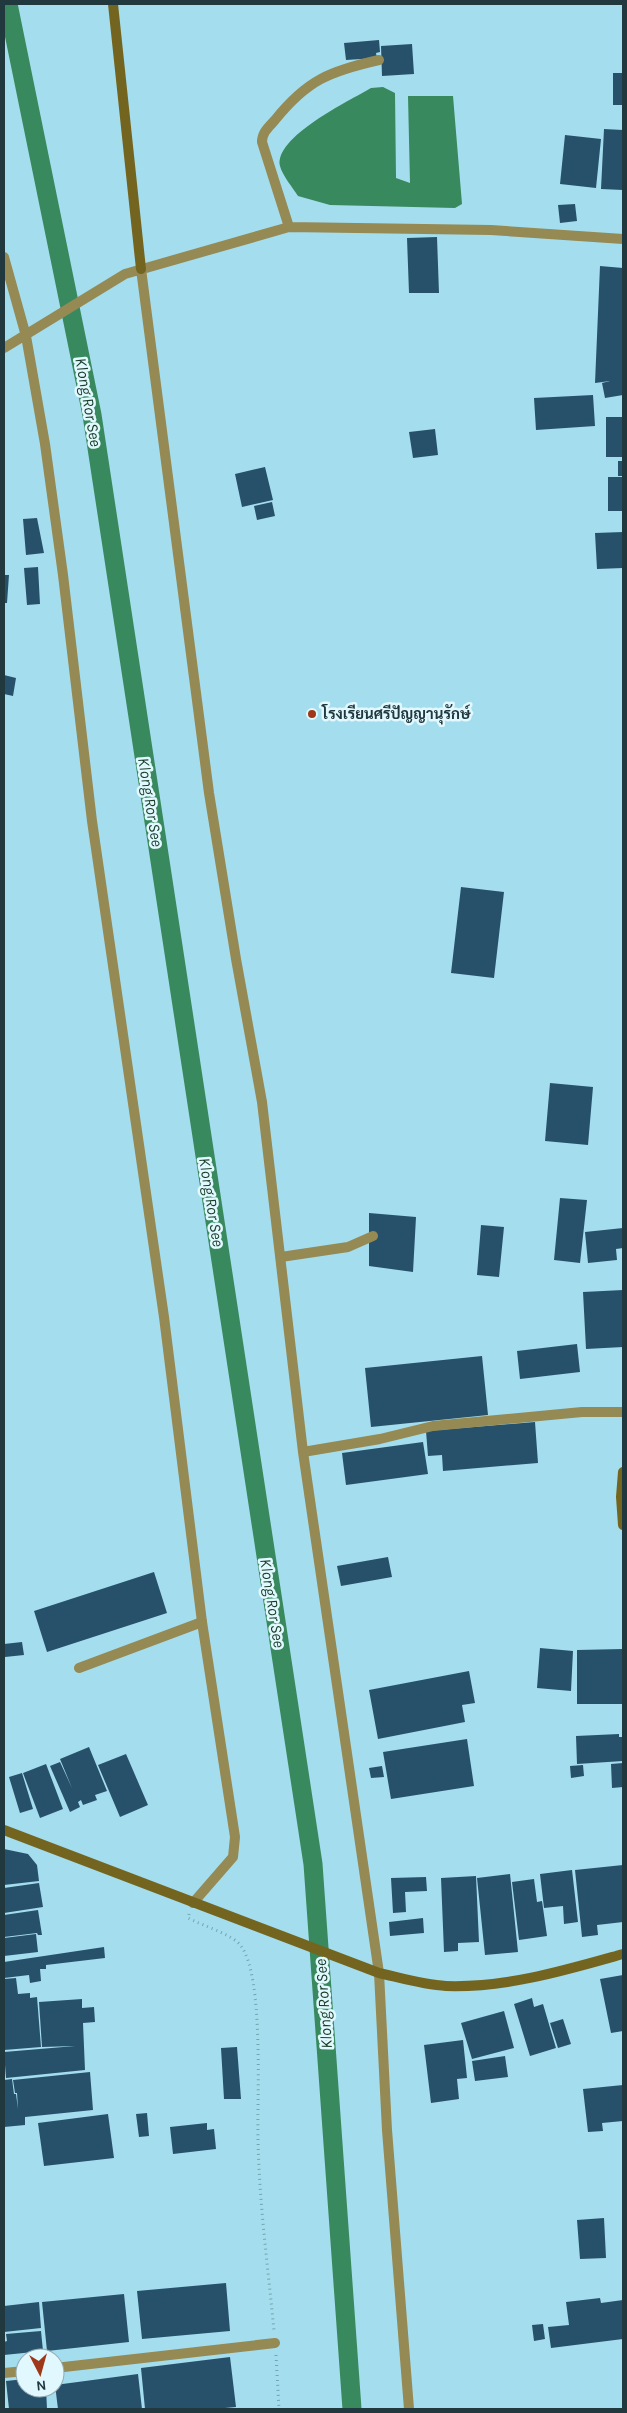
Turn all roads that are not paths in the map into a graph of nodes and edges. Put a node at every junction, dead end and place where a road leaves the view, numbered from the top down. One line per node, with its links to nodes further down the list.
1 (113, 4): 6 (street)
2 (379, 60): 3 (street)
3 (290, 228): 4 (street); 6 (street)
4 (623, 239)
5 (4, 257): 7 (street)
6 (141, 269): 7 (street); 10 (street)
7 (26, 336): 8 (street); 15 (street)
8 (4, 348)
9 (373, 1236): 10 (street)
10 (280, 1257): 12 (street)
11 (623, 1412): 12 (street)
12 (302, 1452): 20 (street)
13 (623, 1472): 14 (street)
14 (623, 1525)
15 (202, 1622): 16 (street); 18 (street)
16 (79, 1668)
17 (4, 1830): 18 (street)
18 (193, 1903): 20 (street)
19 (623, 1954): 20 (street)
20 (379, 1973): 23 (street)
21 (275, 2343): 22 (street)
22 (65, 2367)
23 (409, 2409)

